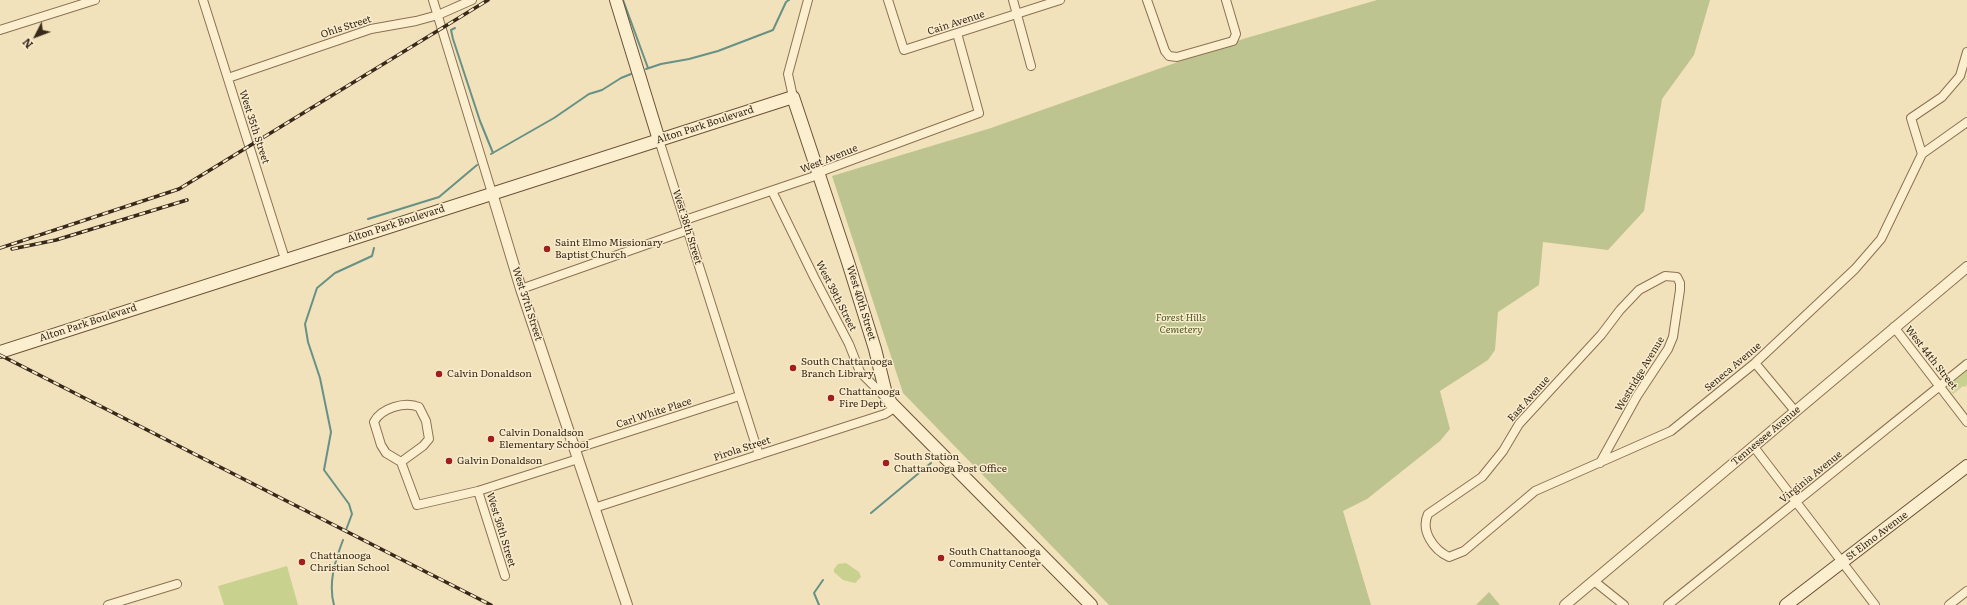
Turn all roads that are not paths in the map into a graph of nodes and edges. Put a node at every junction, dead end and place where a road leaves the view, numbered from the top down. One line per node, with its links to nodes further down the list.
1 (95, 0): 14 (street)
2 (203, 0): 18 (street, West 35th Street)
3 (433, 0): 13 (street, West 37th Street)
4 (472, 0): 13 (street, Ohls Street)
5 (616, 0): 21 (main road, West 38th Street)
6 (808, 0): 19 (street, West 40th Street)
7 (888, 0): 15 (street, Cain Avenue)
8 (1013, 0): 12 (street)
9 (1060, 0): 12 (street, Cain Avenue)
10 (1147, 0): 11 (street)
11 (1226, 0)
12 (1017, 13): 15 (street, Cain Avenue); 17 (street)
13 (438, 15): 18 (street, Ohls Street); 25 (street, West 37th Street)
14 (0, 30)
15 (957, 33): 23 (street, West Avenue)
16 (1967, 52): 22 (street)
17 (1031, 66)
18 (228, 78): 28 (street, West 35th Street)
19 (793, 97): 21 (main road, Alton Park Boulevard); 23 (main road, West 40th Street)
20 (1967, 122): 22 (street, Seneca Avenue)
21 (659, 140): 25 (main road, Alton Park Boulevard); 26 (street, West 38th Street)
22 (1922, 154): 34 (street, Seneca Avenue)
23 (818, 174): 24 (street, West Avenue); 38 (main road, West 40th Street)
24 (772, 191): 26 (street, West Avenue); 38 (street, West 39th Street)
25 (492, 193): 28 (main road, Alton Park Boulevard); 30 (street, West 37th Street)
26 (685, 220): 27 (street, West 38th Street)
27 (688, 230): 30 (street); 37 (street, West 38th Street)
28 (285, 259): 33 (main road, Alton Park Boulevard)
29 (1967, 267): 32 (street, Tennessee Avenue)
30 (521, 289): 42 (street, West 37th Street)
31 (1680, 290): 46 (street, Westridge Avenue); 51 (street, East Avenue)
32 (1894, 327): 36 (street, West 44th Street); 39 (street, Tennessee Avenue)
33 (0, 352)
34 (1756, 363): 39 (street); 46 (street, Seneca Avenue)
35 (1967, 364): 36 (street, Virginia Avenue)
36 (1940, 386): 40 (street, West 44th Street); 49 (street, Virginia Avenue)
37 (739, 396): 42 (street, Carl White Place); 43 (street, West 38th Street)
38 (893, 405): 43 (street, Pirola Street); 59 (main road, West 40th Street)
39 (1795, 411): 41 (street, Tennessee Avenue)
40 (1967, 422)
41 (1754, 447): 49 (street); 54 (street, Tennessee Avenue)
42 (575, 449): 44 (street, West 37th Street)
43 (758, 455): 50 (street, Pirola Street)
44 (578, 459): 48 (street); 50 (street, West 37th Street)
45 (401, 462): 45 (street); 48 (street)
46 (1600, 463): 51 (street, Seneca Avenue)
47 (1967, 466): 52 (main road, St Elmo Avenue)
48 (478, 491): 53 (street, West 36th Street)
49 (1796, 502): 52 (street); 62 (street, Virginia Avenue)
50 (594, 508): 58 (street, West 37th Street)
51 (1449, 557)
52 (1842, 562): 63 (main road, St Elmo Avenue); 64 (street)
53 (505, 576)
54 (1594, 581): 60 (street, Tennessee Avenue); 61 (street)
55 (177, 584): 57 (street)
56 (1967, 592): 65 (street)
57 (108, 605)
58 (627, 605)
59 (1091, 605)
60 (1565, 605)
61 (1624, 605)
62 (1668, 605)
63 (1786, 605)
64 (1876, 605)
65 (1949, 605)

